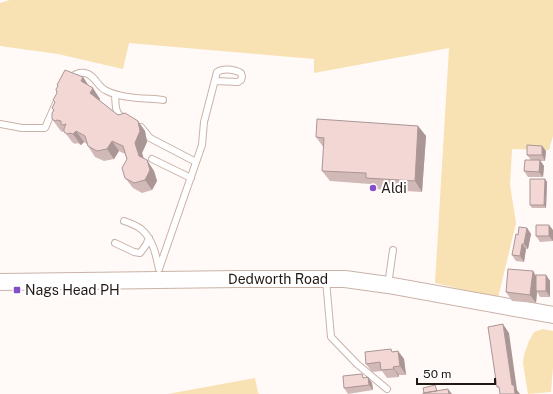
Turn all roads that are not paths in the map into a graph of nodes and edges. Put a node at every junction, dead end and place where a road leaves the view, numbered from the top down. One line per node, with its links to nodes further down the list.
1 (215, 81): 8 (lane)
2 (64, 85): 3 (lane)
3 (115, 95): 5 (lane); 8 (lane)
4 (58, 100): 6 (lane)
5 (163, 100)
6 (0, 124)
7 (152, 159): 9 (lane)
8 (196, 162): 9 (lane)
9 (191, 178): 14 (lane)
10 (124, 221): 11 (lane)
11 (149, 238): 12 (lane); 14 (lane)
12 (115, 242)
13 (392, 250): 17 (lane)
14 (160, 274): 15 (main road, Dedworth Road); 16 (main road, Dedworth Road)
15 (326, 279): 17 (main road, Dedworth Road); 19 (lane)
16 (0, 282)
17 (388, 285): 18 (main road, Dedworth Road)
18 (553, 315)
19 (387, 388)

